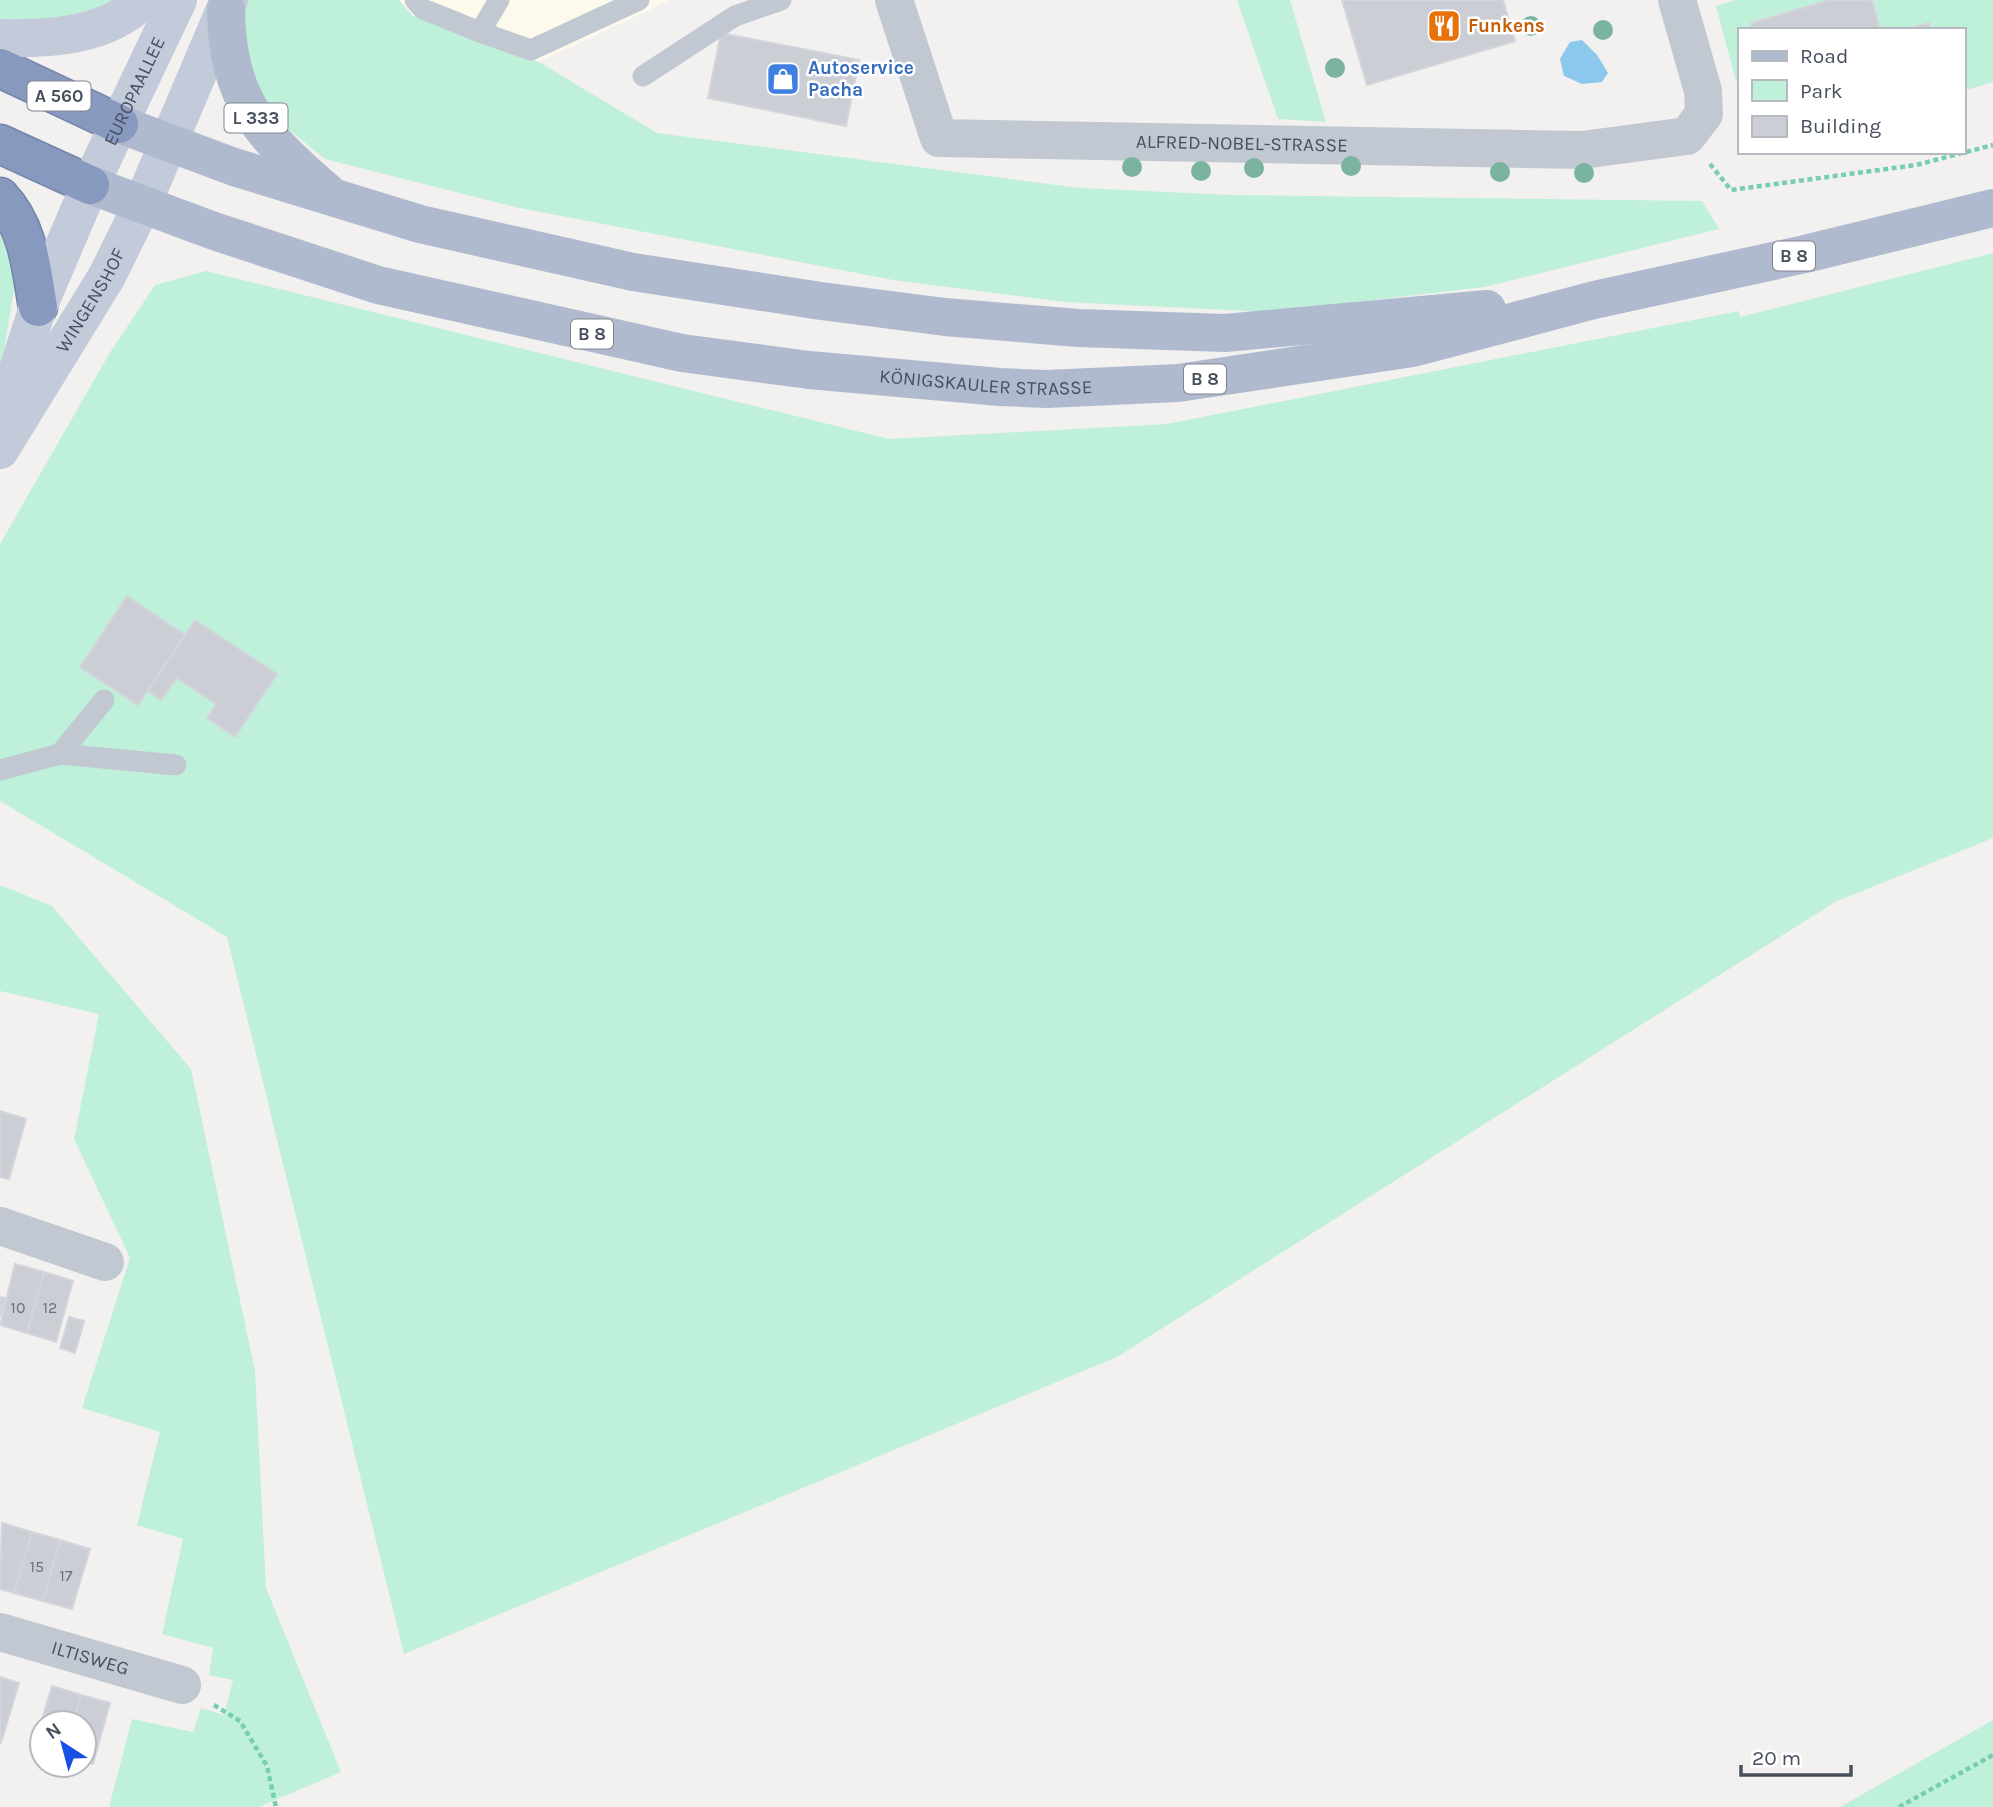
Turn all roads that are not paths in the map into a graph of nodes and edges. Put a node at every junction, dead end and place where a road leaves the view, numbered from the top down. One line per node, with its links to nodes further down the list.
1 (143, 0): 11 (main road)
2 (178, 0): 14 (main road, EUROPAALLEE)
3 (415, 0): 10 (lane)
4 (499, 0): 10 (lane)
5 (639, 0): 10 (lane)
6 (781, 0): 13 (lane)
7 (894, 0): 8 (street, ALFRED-NOBEL-STRASSE)
8 (1678, 0)
9 (228, 5): 15 (main road, L 333); 19 (main road, L 333)
10 (480, 32)
11 (0, 38)
12 (0, 68): 14 (highway, A 560)
13 (643, 76)
14 (119, 124): 15 (main road, B 8); 17 (main road, EUROPAALLEE)
15 (167, 142): 19 (main road, B 8); 20 (main road, WINGENSHOF / L 333)
16 (0, 144): 17 (highway)
17 (90, 185): 20 (main road, B 8); 23 (main road, WINGENSHOF)
18 (0, 197): 23 (highway)
19 (336, 200): 22 (main road, KÖNIGSKAULER STRASSE / B 8)
20 (142, 205): 22 (main road, KÖNIGSKAULER STRASSE / B 8); 25 (main road, WINGENSHOF)
21 (1993, 208): 22 (main road, KÖNIGSKAULER STRASSE / B 8)
22 (1594, 300)
23 (38, 307): 24 (main road, WINGENSHOF)
24 (0, 425)
25 (0, 450)
26 (104, 700): 27 (lane)
27 (60, 754): 28 (lane); 29 (lane)
28 (176, 765)
29 (0, 770)
30 (0, 1226): 31 (street)
31 (105, 1262)
32 (0, 1632): 33 (street, ILTISWEG)
33 (182, 1685)

